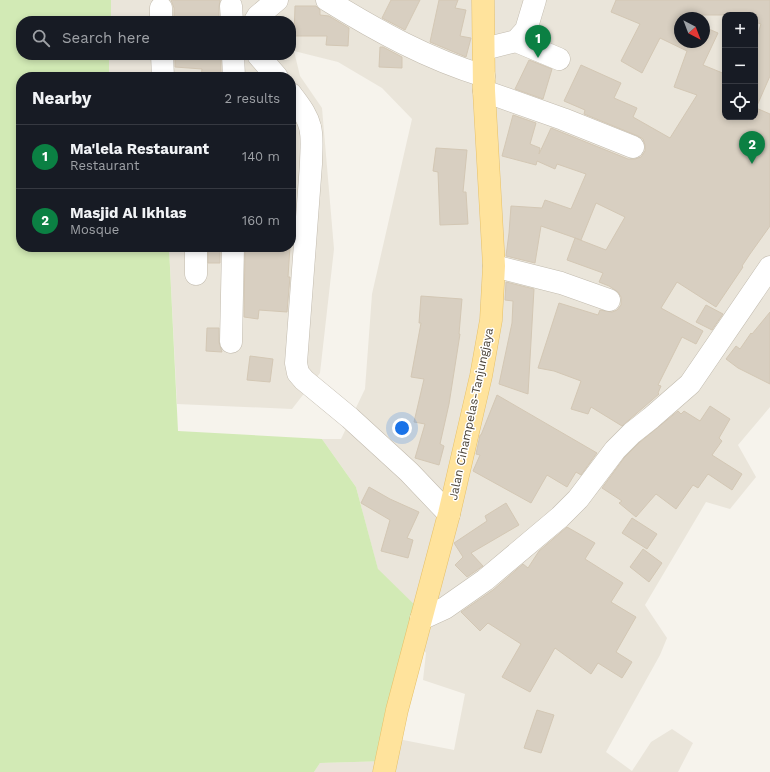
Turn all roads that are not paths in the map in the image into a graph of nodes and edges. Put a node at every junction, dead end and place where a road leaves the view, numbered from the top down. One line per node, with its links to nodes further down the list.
1 (277, 0): 5 (street)
2 (328, 0): 15 (street)
3 (483, 0): 7 (main road, Jalan Cihampelas-Tanjungjaya)
4 (535, 0): 6 (street)
5 (258, 16)
6 (516, 41): 7 (street); 8 (street)
7 (484, 49): 15 (main road, Jalan Cihampelas-Tanjungjaya)
8 (559, 59)
9 (162, 60): 12 (street)
10 (233, 60): 13 (street)
11 (262, 60): 14 (street)
12 (163, 72)
13 (234, 72)
14 (273, 72)
15 (484, 84): 17 (street); 20 (main road, Jalan Cihampelas-Tanjungjaya)
16 (298, 112): 25 (street)
17 (633, 147)
18 (196, 252): 22 (street)
19 (233, 252): 24 (street)
20 (494, 266): 23 (street); 25 (main road, Jalan Cihampelas-Tanjungjaya)
21 (770, 267): 26 (street)
22 (196, 274)
23 (609, 300)
24 (232, 342)
25 (449, 514): 26 (main road, Jalan Cihampelas-Tanjungjaya)
26 (421, 619): 27 (main road, Jalan Cihampelas-Tanjungjaya)
27 (384, 772)

